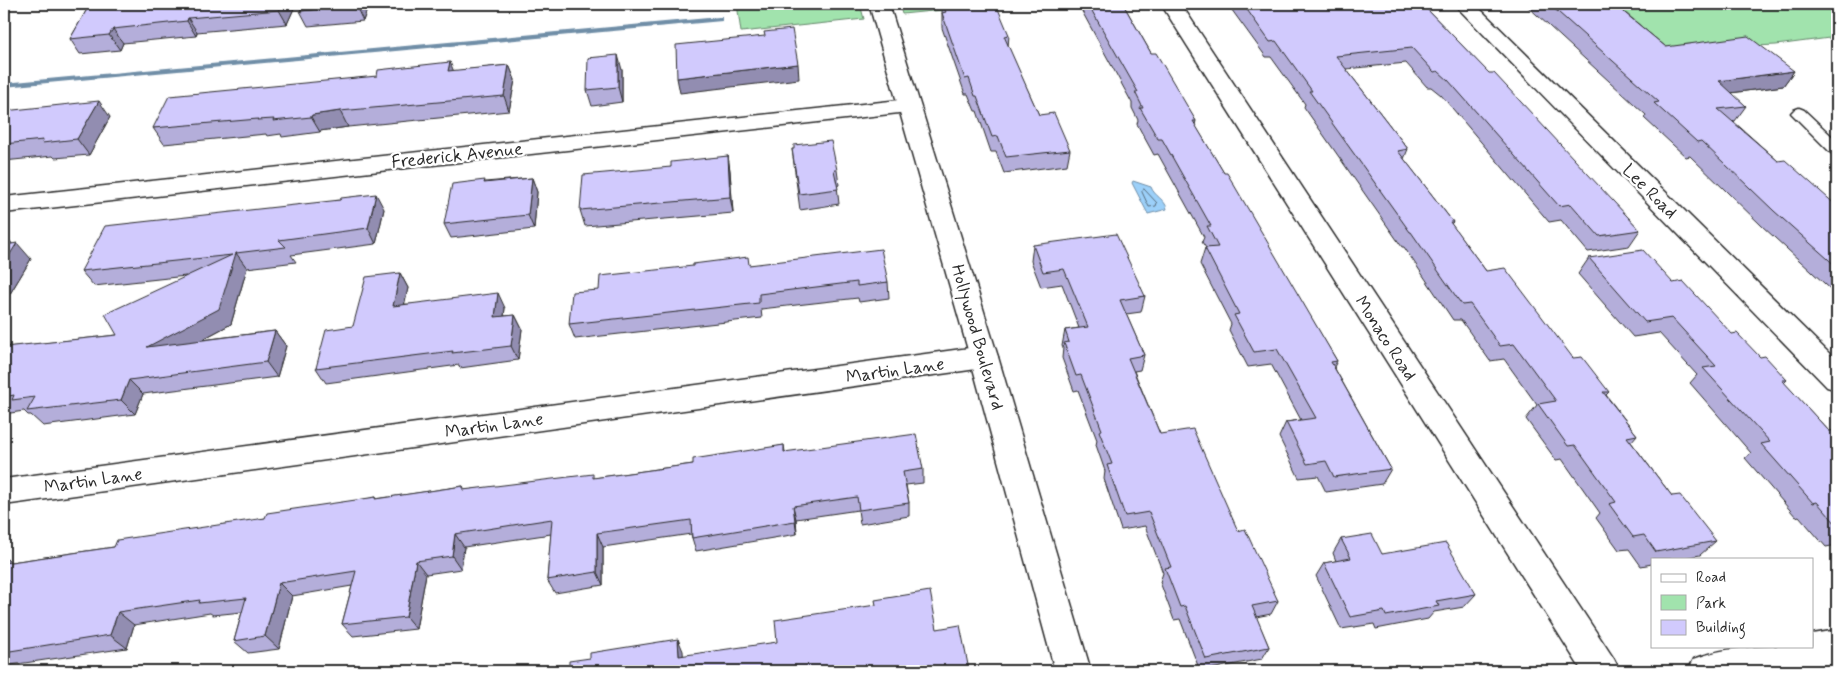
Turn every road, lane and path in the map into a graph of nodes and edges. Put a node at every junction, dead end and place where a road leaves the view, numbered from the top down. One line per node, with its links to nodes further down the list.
1 (879, 4): 4 (street, Hollywood Boulevard)
2 (1171, 4): 13 (street, Monaco Road)
3 (1464, 4): 9 (street, Lee Road)
4 (909, 106): 7 (street, Frederick Avenue); 8 (street, Hollywood Boulevard)
5 (1799, 113): 6 (lane)
6 (1837, 149)
7 (4, 205)
8 (984, 357): 10 (street, Martin Lane); 12 (street, Hollywood Boulevard)
9 (1837, 379)
10 (4, 492)
11 (1837, 646): 14 (street)
12 (1073, 671)
13 (1602, 671)
14 (1706, 671)

